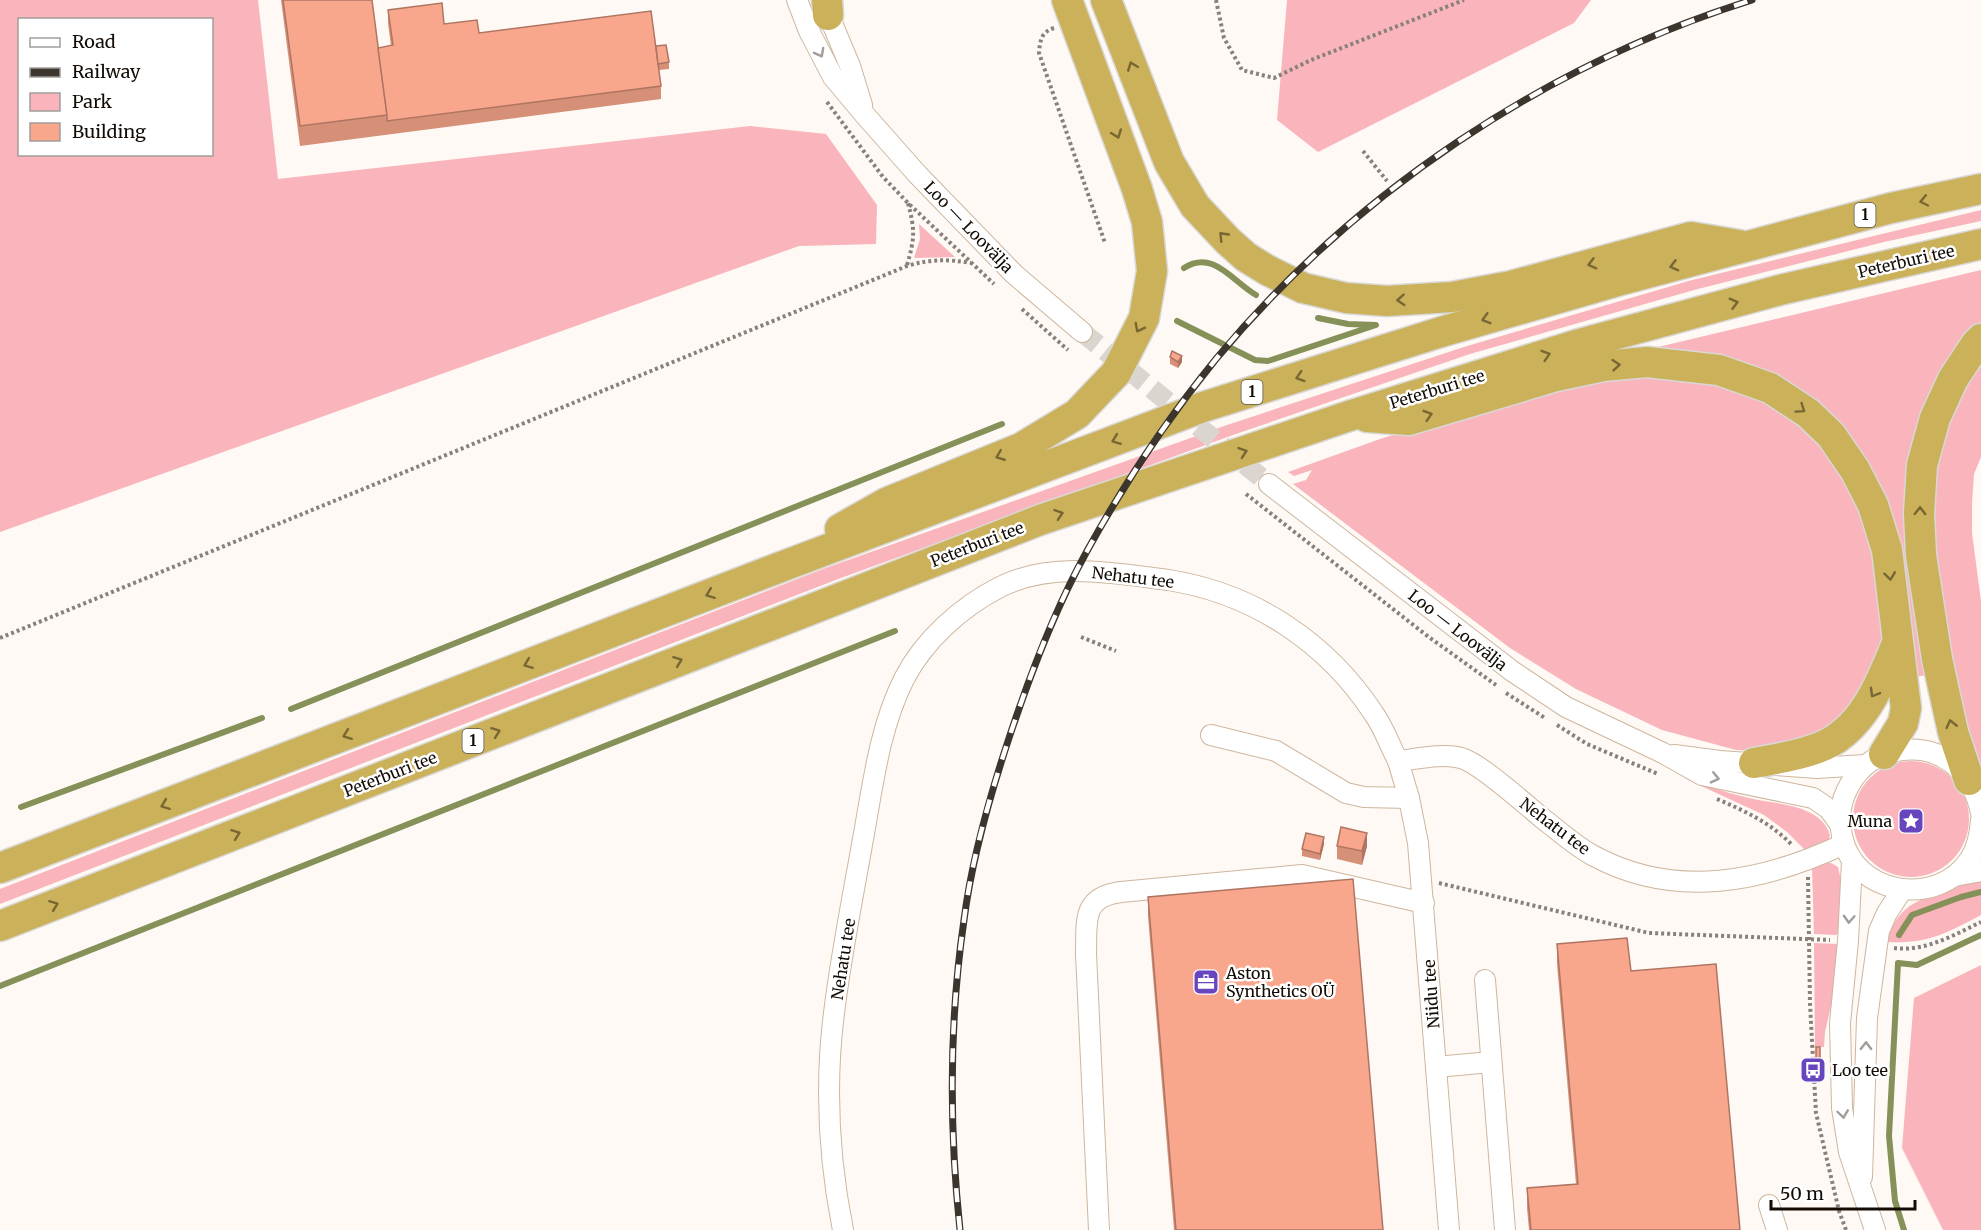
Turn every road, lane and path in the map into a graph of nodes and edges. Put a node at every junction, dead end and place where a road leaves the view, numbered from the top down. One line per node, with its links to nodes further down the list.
1 (797, 0): 7 (street, Loo — Loovälja, one-way to 7)
2 (1106, 0): 14 (highway, one-way to 2)
3 (1216, 0): 4 (path)
4 (1464, 0)
5 (826, 5): 7 (street, Loo — Loovälja)
6 (1070, 10): 12 (path); 21 (highway, one-way to 21)
7 (864, 114): 17 (street, Loo — Loovälja)
8 (1364, 152): 9 (path)
9 (1387, 181)
10 (1981, 189): 14 (highway, 1, one-way to 14)
11 (908, 203): 16 (path)
12 (1106, 243)
13 (1981, 244): 19 (highway, Peterburi tee / 1, one-way to 13)
14 (1751, 246): 21 (highway, 1, one-way to 21)
15 (971, 263): 16 (path)
16 (907, 266): 23 (path)
17 (1082, 332)
18 (1981, 339): 31 (highway, one-way to 18)
19 (1349, 416): 24 (highway, one-way to 24); 45 (highway, Peterburi tee / 1, one-way to 19)
20 (1269, 484): 27 (street, Loo — Loovälja)
21 (765, 573): 37 (highway, 1, one-way to 37)
22 (1081, 637): 25 (path)
23 (0, 638)
24 (1898, 640): 28 (highway); 30 (highway, one-way to 30)
25 (1116, 651)
26 (1211, 735): 32 (street)
27 (1663, 753): 30 (street, Loo — Loovälja); 35 (street, Loo — Loovälja, one-way to 35)
28 (1875, 759): 30 (street, Loo — Loovälja); 31 (street, Loo — Loovälja); 35 (street)
29 (1398, 761): 32 (street, Niidu tee); 36 (street, Nehatu tee); 54 (street, Nehatu tee)
30 (1754, 763)
31 (1969, 780): 33 (street)
32 (1409, 798): 41 (street, Niidu tee)
33 (1981, 813)
34 (1981, 820): 40 (street)
35 (1839, 823): 36 (street)
36 (1848, 853): 42 (street); 52 (street, one-way to 52)
37 (0, 868)
38 (1807, 870): 46 (path)
39 (1981, 871): 40 (street)
40 (1954, 876): 42 (street)
41 (1422, 879): 43 (street, Niidu tee); 46 (path)
42 (1902, 890): 52 (street, one-way to 42)
43 (1424, 903): 51 (street, Niidu tee); 55 (street)
44 (1981, 922): 48 (path)
45 (0, 926)
46 (1809, 939): 47 (path); 59 (path)
47 (1838, 940)
48 (1887, 947)
49 (1485, 980): 50 (street)
50 (1491, 1062): 51 (street); 57 (street)
51 (1436, 1067): 56 (street, Niidu tee)
52 (1862, 1188): 60 (street)
53 (1769, 1204): 58 (street)
54 (843, 1230)
55 (1099, 1230)
56 (1449, 1230)
57 (1505, 1230)
58 (1777, 1230)
59 (1846, 1230)
60 (1875, 1230)

